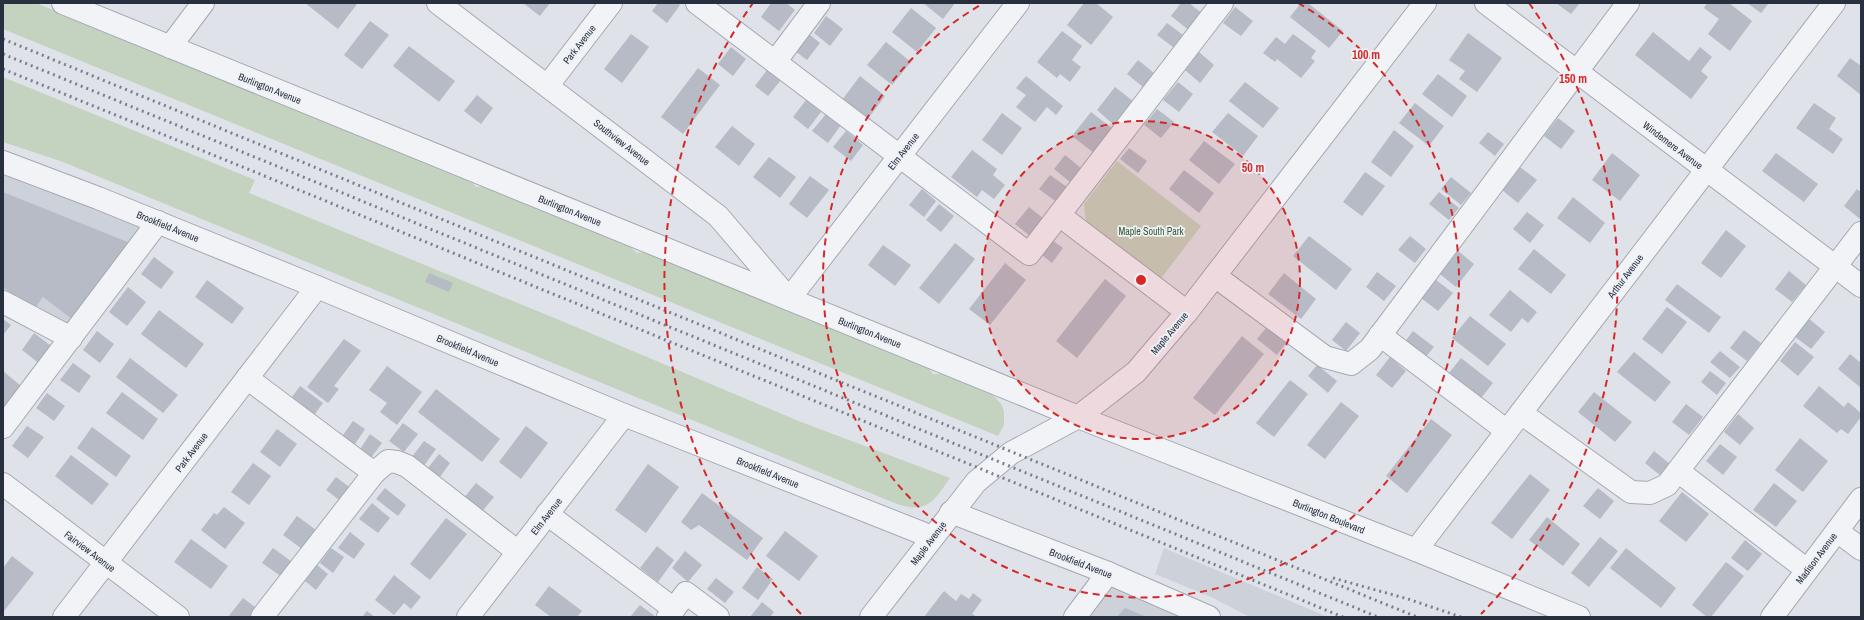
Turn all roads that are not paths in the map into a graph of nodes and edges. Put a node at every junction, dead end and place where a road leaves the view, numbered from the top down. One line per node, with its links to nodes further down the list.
1 (63, 3): 13 (street, Burlington Avenue)
2 (203, 3): 13 (street)
3 (438, 3): 16 (street, Southview Avenue)
4 (611, 3): 16 (street, Park Avenue)
5 (697, 3): 14 (street)
6 (819, 3): 14 (street)
7 (1018, 3): 17 (street, Elm Avenue)
8 (1222, 3): 20 (street)
9 (1425, 3): 24 (street, Maple Avenue)
10 (1486, 3): 15 (street, Windemere Avenue)
11 (1628, 3): 15 (street)
12 (1834, 3): 19 (street, Arthur Avenue)
13 (170, 47): 27 (street, Burlington Avenue)
14 (775, 62): 17 (street)
15 (1576, 72): 19 (street, Windemere Avenue); 30 (street)
16 (548, 85): 27 (street, Southview Avenue)
17 (900, 156): 20 (street); 27 (street, Elm Avenue)
18 (3, 162): 21 (street, Brookfield Avenue)
19 (1706, 169): 23 (street, Windemere Avenue); 33 (street, Arthur Avenue)
20 (1059, 215): 29 (street)
21 (158, 222): 25 (street, Brookfield Avenue); 31 (street)
22 (1861, 232): 23 (street)
23 (1835, 267): 26 (street, Windemere Avenue); 38 (street)
24 (1215, 276): 29 (street, Maple Avenue); 30 (street)
25 (317, 286): 32 (street, Park Avenue); 34 (street, Brookfield Avenue)
26 (1861, 286)
27 (789, 299): 35 (street, Burlington Avenue)
28 (3, 302): 31 (street)
29 (1187, 312): 35 (street, Maple Avenue)
30 (1380, 335): 37 (street)
31 (71, 338): 36 (street)
32 (247, 378): 39 (street); 49 (street, Park Avenue)
33 (1520, 413): 37 (street, Arthur Avenue); 38 (street)
34 (624, 415): 43 (street, Elm Avenue); 45 (street, Brookfield Avenue)
35 (1078, 417): 42 (street, Maple Avenue); 47 (street, Burlington Boulevard)
36 (3, 427)
37 (1507, 431): 47 (street, Arthur Avenue)
38 (1678, 471): 50 (street)
39 (374, 473): 48 (street); 55 (street)
40 (3, 484): 49 (street, Fairview Avenue)
41 (1861, 499): 44 (street, Madison Avenue)
42 (951, 512): 45 (street, Maple Avenue); 51 (street, Brookfield Avenue)
43 (547, 514): 48 (street, Elm Avenue); 52 (street)
44 (1837, 531): 46 (street); 50 (street, Madison Avenue)
45 (932, 537): 58 (street, Maple Avenue)
46 (1861, 549)
47 (1416, 550): 61 (street, Burlington Boulevard)
48 (518, 552): 56 (street, Elm Avenue)
49 (106, 563): 53 (street, Park Avenue); 54 (street, Fairview Avenue)
50 (1807, 570): 62 (street, Madison Avenue)
51 (1108, 573): 59 (street); 60 (street, Brookfield Avenue)
52 (671, 613): 57 (street)
53 (64, 617)
54 (178, 617)
55 (262, 617)
56 (468, 617)
57 (718, 617)
58 (871, 617)
59 (1075, 617)
60 (1209, 617)
61 (1579, 617)
62 (1772, 617)

